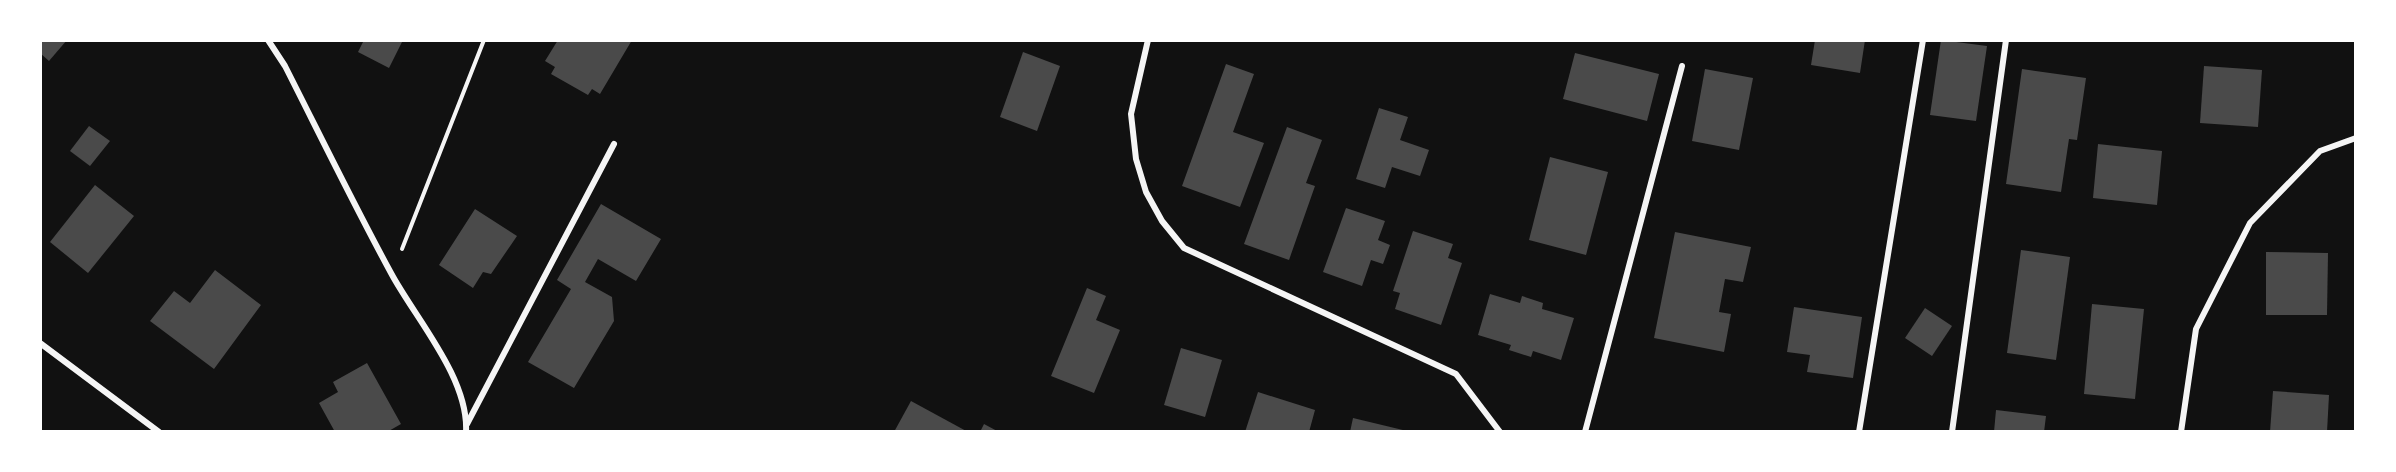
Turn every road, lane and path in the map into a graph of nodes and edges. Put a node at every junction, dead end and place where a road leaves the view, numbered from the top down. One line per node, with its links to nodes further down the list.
1 (268, 40): 9 (street)
2 (484, 40): 9 (path)
3 (1148, 40): 13 (street)
4 (1923, 40): 15 (street)
5 (2006, 40): 16 (street)
6 (1682, 66): 14 (street)
7 (2355, 138): 17 (street)
8 (614, 144): 11 (street)
9 (392, 274): 11 (street)
10 (40, 343): 12 (street)
11 (466, 428)
12 (159, 432)
13 (1500, 432)
14 (1585, 432)
15 (1860, 432)
16 (1952, 432)
17 (2181, 432)

